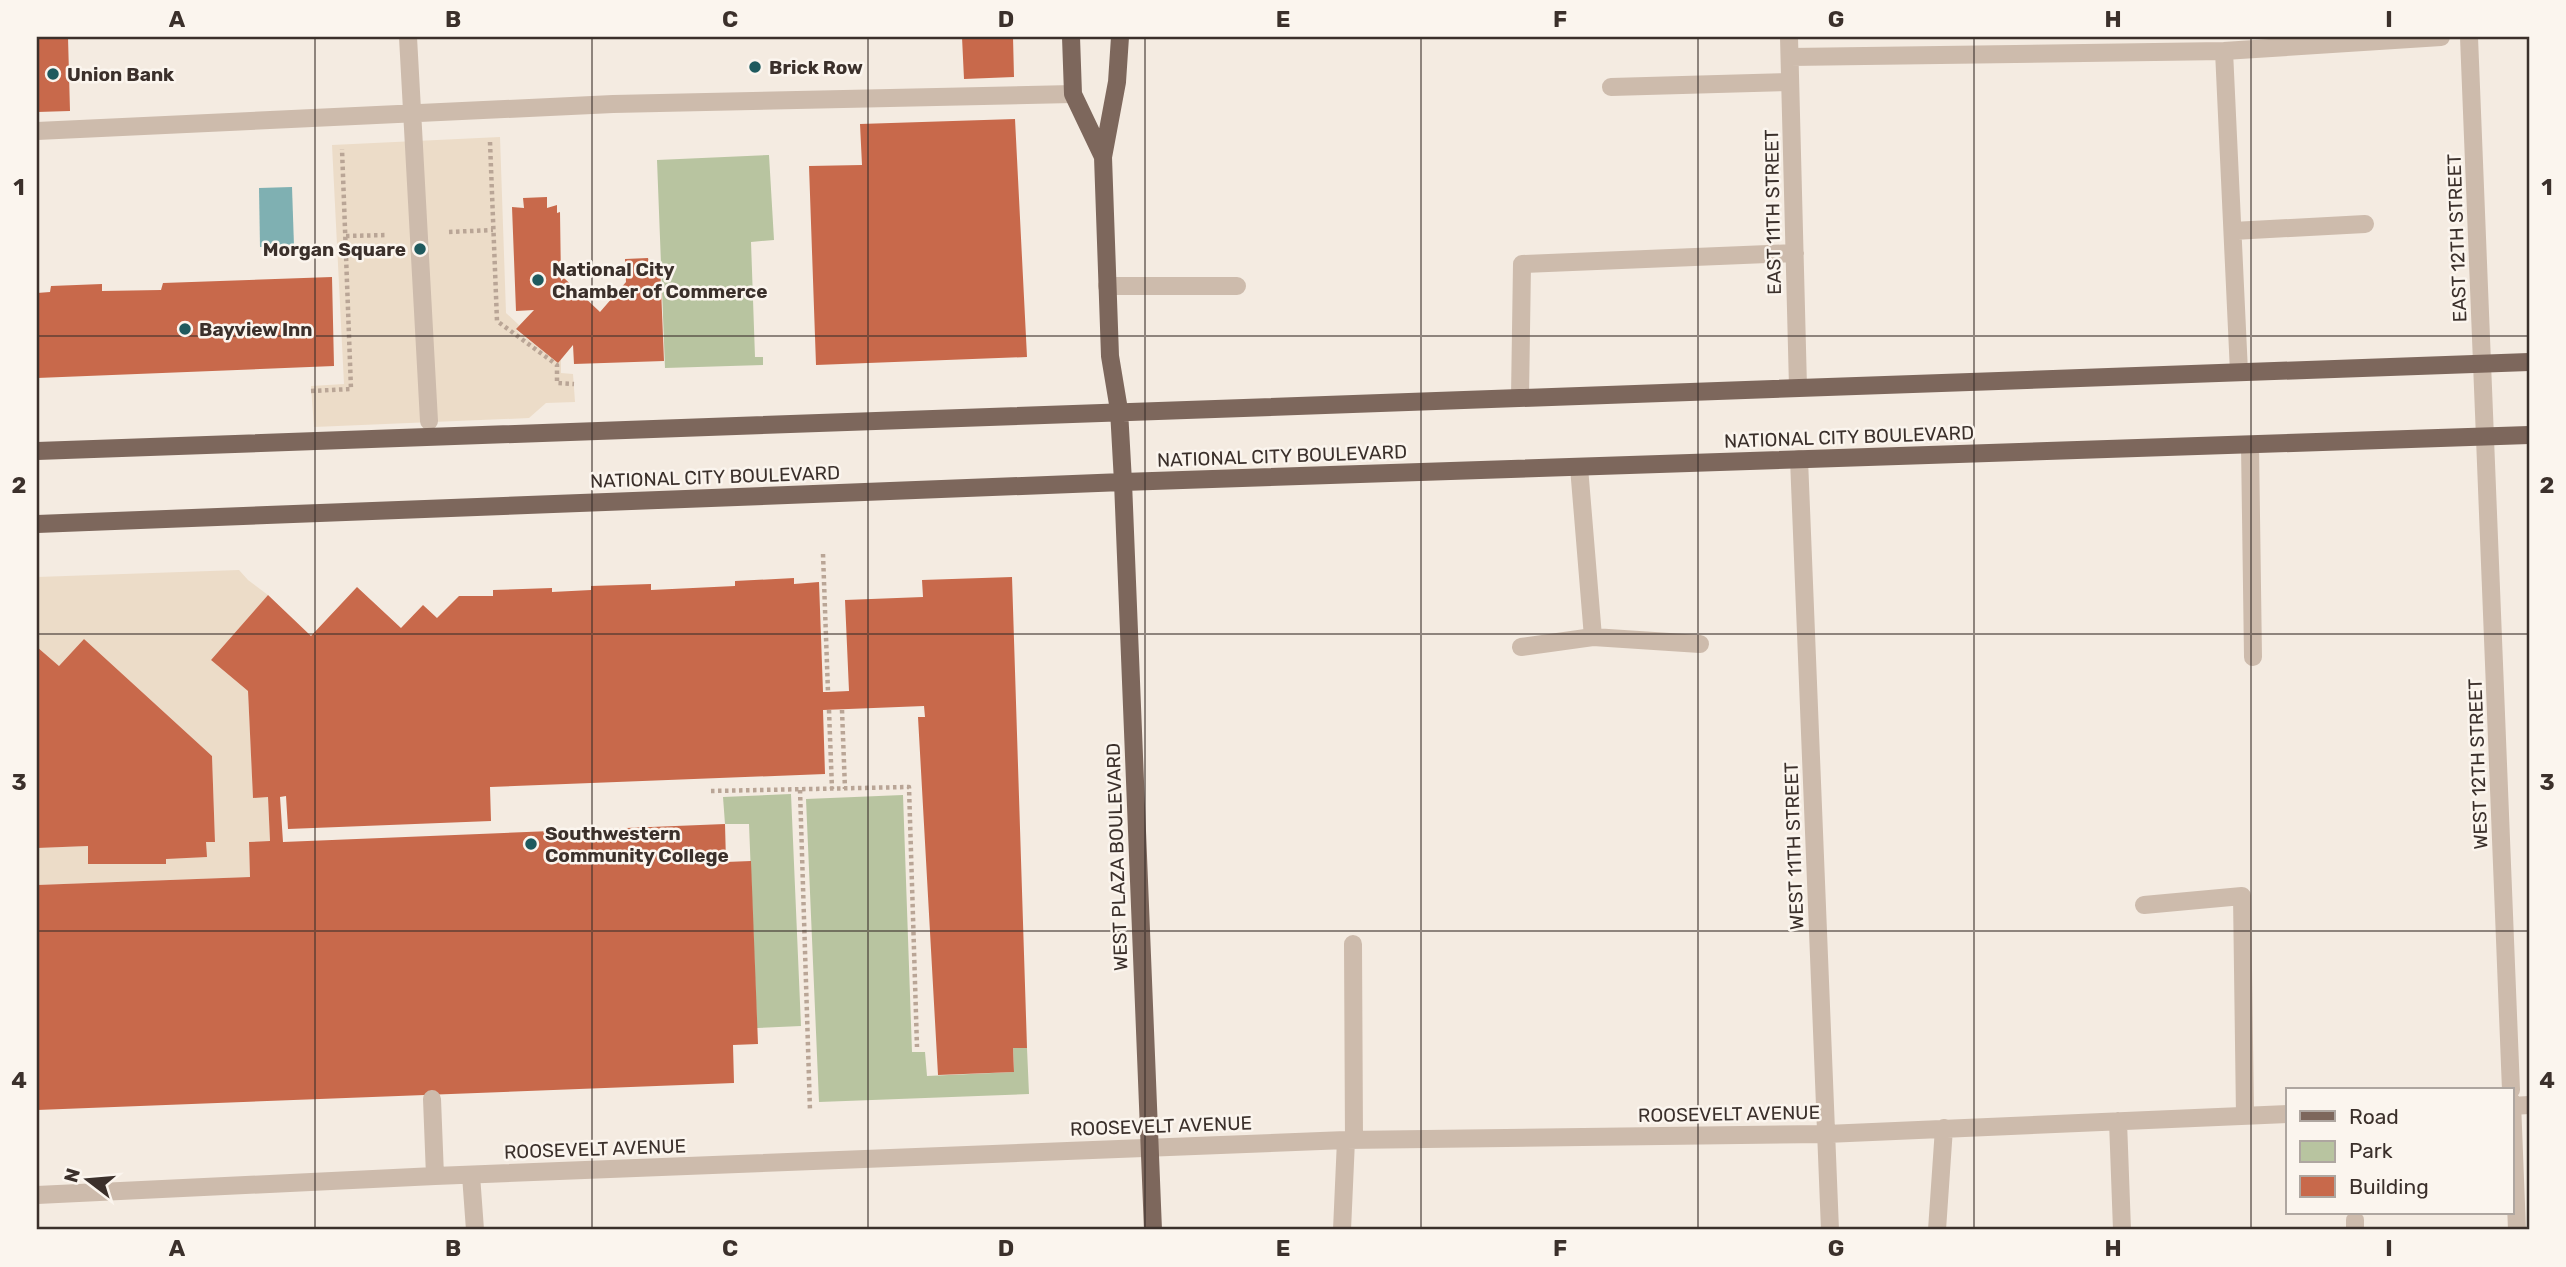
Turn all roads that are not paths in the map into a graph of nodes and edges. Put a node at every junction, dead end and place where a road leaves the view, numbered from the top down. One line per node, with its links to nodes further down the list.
1 (408, 37): 12 (street)
2 (1071, 37): 11 (main road)
3 (1120, 37): 14 (main road)
4 (1789, 37): 8 (street, EAST 11TH STREET)
5 (2441, 37): 7 (street)
6 (2469, 37): 21 (street, EAST 12TH STREET)
7 (2224, 51): 8 (street); 16 (street)
8 (1790, 57): 9 (street, EAST 11TH STREET)
9 (1790, 82): 10 (street); 17 (street, EAST 11TH STREET)
10 (1611, 87)
11 (1073, 94): 12 (street); 14 (main road)
12 (411, 114): 13 (street); 26 (street)
13 (37, 131)
14 (1103, 157): 18 (main road, WEST PLAZA BOULEVARD)
15 (2365, 224): 16 (street)
16 (2233, 231): 22 (street)
17 (1795, 253): 23 (street, EAST 11TH STREET); 24 (street)
18 (1107, 286): 19 (street); 25 (main road, WEST PLAZA BOULEVARD)
19 (1237, 286)
20 (2529, 362): 21 (main road)
21 (2483, 363): 22 (main road); 28 (street, EAST 12TH STREET)
22 (2239, 372): 23 (main road)
23 (1798, 387): 24 (main road)
24 (1520, 397): 25 (main road)
25 (1119, 410): 30 (main road); 33 (main road, WEST PLAZA BOULEVARD)
26 (429, 421)
27 (2529, 435): 28 (main road, NATIONAL CITY BOULEVARD)
28 (2486, 437): 29 (main road, NATIONAL CITY BOULEVARD); 41 (street, WEST 12TH STREET)
29 (2242, 445): 31 (main road, NATIONAL CITY BOULEVARD); 38 (street)
30 (37, 451)
31 (1799, 460): 32 (main road, NATIONAL CITY BOULEVARD); 47 (street, WEST 11TH STREET)
32 (1579, 467): 33 (main road, NATIONAL CITY BOULEVARD); 35 (street)
33 (1123, 482): 34 (main road, NATIONAL CITY BOULEVARD); 49 (main road, WEST PLAZA BOULEVARD)
34 (37, 524)
35 (1593, 637): 36 (street); 37 (street)
36 (1700, 644)
37 (1521, 647)
38 (2253, 657)
39 (2144, 905): 44 (street)
40 (1353, 944): 48 (street)
41 (2511, 1088)
42 (432, 1099): 52 (street)
43 (2286, 1114): 44 (street, ROOSEVELT AVENUE)
44 (2245, 1116): 45 (street, ROOSEVELT AVENUE)
45 (2119, 1121): 46 (street, ROOSEVELT AVENUE); 59 (street)
46 (1944, 1128): 47 (street, ROOSEVELT AVENUE); 58 (street)
47 (1826, 1133): 48 (street, ROOSEVELT AVENUE); 57 (street, WEST 11TH STREET)
48 (1350, 1140): 49 (street, ROOSEVELT AVENUE); 56 (street)
49 (1150, 1147): 51 (street, ROOSEVELT AVENUE); 55 (main road, WEST PLAZA BOULEVARD)
50 (2514, 1155): 60 (street)
51 (471, 1175): 52 (street, ROOSEVELT AVENUE); 54 (street)
52 (435, 1176): 53 (street, ROOSEVELT AVENUE)
53 (37, 1195)
54 (475, 1230)
55 (1153, 1230)
56 (1342, 1230)
57 (1830, 1230)
58 (1937, 1230)
59 (2122, 1230)
60 (2517, 1230)

